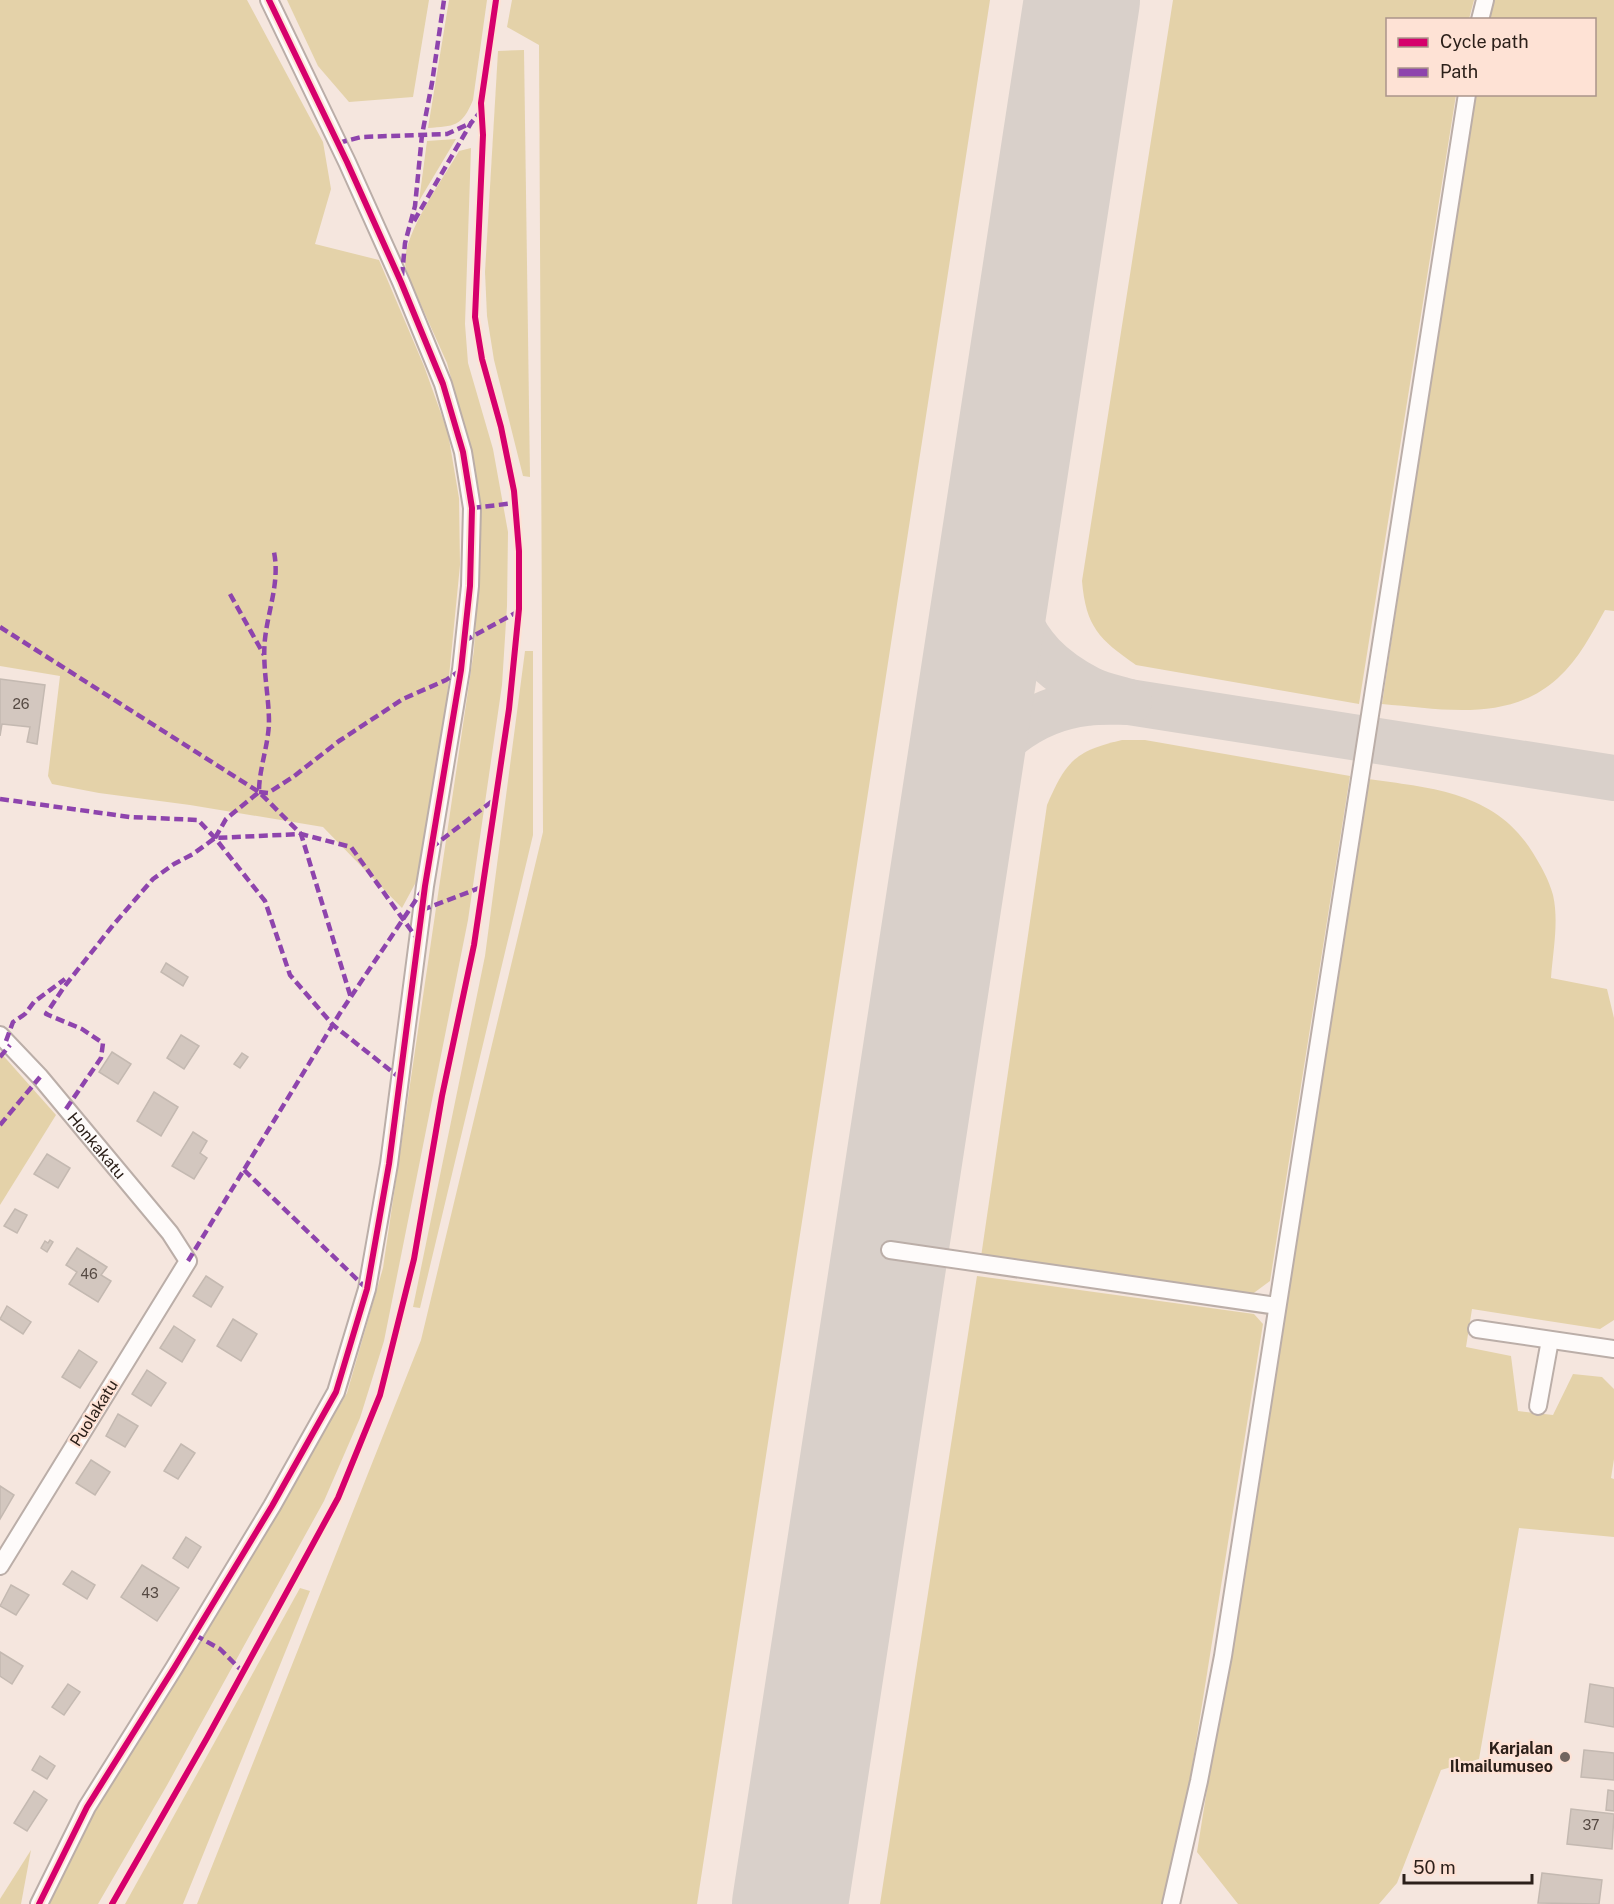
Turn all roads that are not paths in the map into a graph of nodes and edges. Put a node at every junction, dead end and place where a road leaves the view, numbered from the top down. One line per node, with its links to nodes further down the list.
1 (270, 0): 14 (street)
2 (1485, 0): 3 (street)
3 (1480, 18)
4 (1467, 96): 8 (street)
5 (0, 1035): 7 (street, Honkakatu)
6 (890, 1250): 8 (street)
7 (188, 1261): 13 (street, Puolakatu)
8 (1277, 1306): 15 (street)
9 (1477, 1329): 10 (street)
10 (1550, 1340): 11 (street); 12 (street)
11 (1614, 1349)
12 (1538, 1406)
13 (0, 1566)
14 (39, 1904)
15 (1171, 1904)

